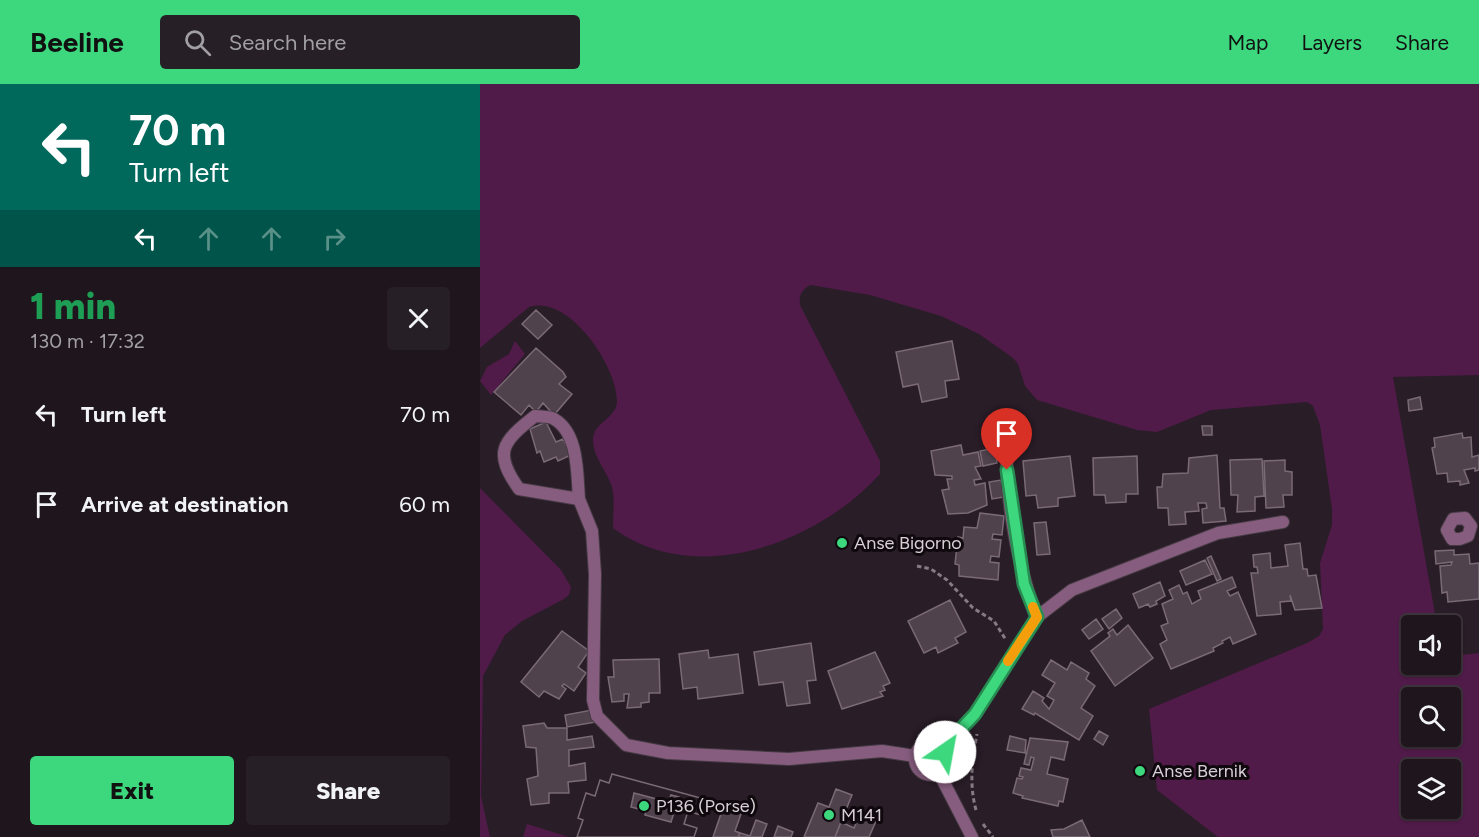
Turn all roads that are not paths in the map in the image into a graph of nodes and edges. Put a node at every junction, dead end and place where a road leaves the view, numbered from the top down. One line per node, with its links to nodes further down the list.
1 (1008, 424): 4 (street)
2 (579, 500): 2 (street); 6 (street)
3 (1282, 522): 4 (street)
4 (1037, 617): 5 (street)
5 (943, 748): 6 (street); 7 (street)
6 (915, 756): 7 (street)
7 (939, 773): 8 (street)
8 (972, 837)

